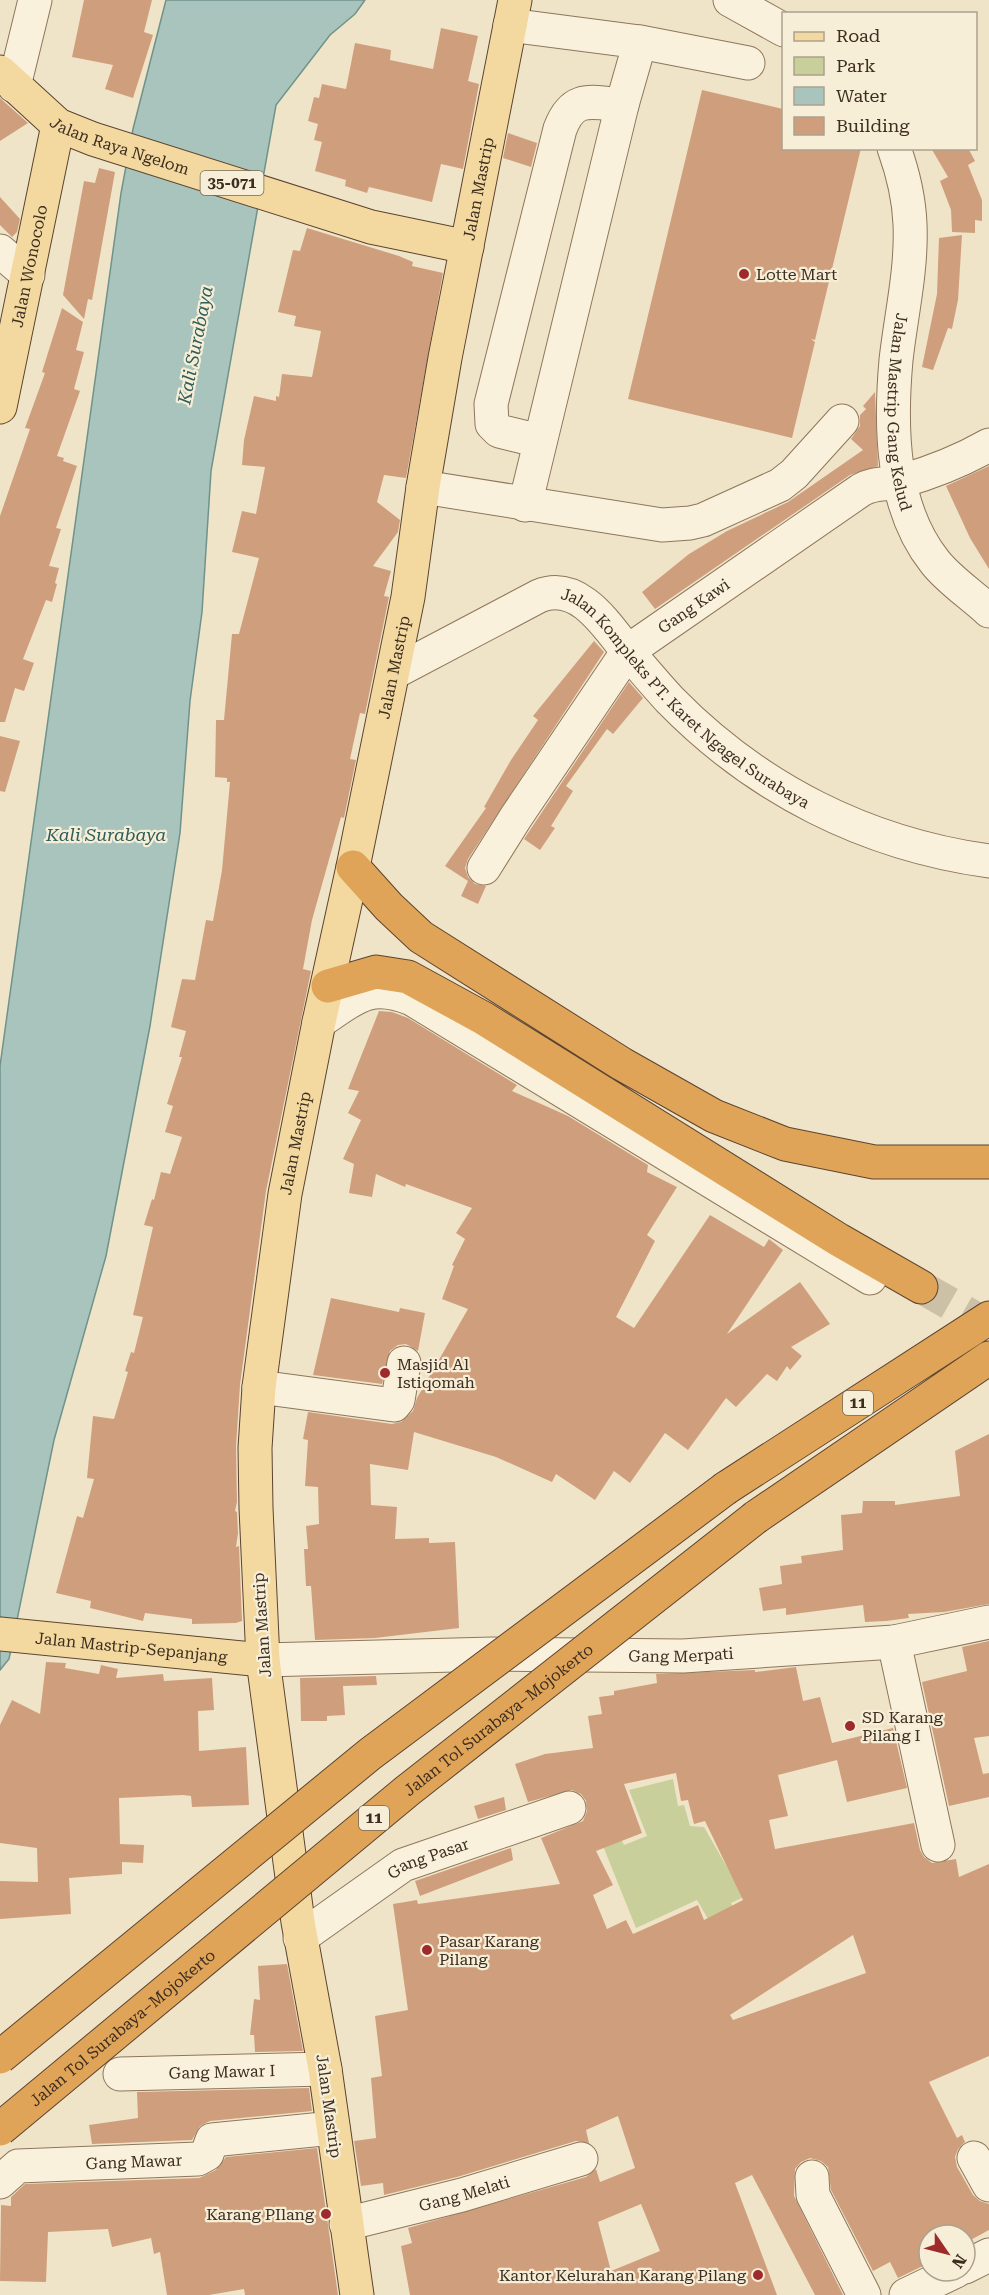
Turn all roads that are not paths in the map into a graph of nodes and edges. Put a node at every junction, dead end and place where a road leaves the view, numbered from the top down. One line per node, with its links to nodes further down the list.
1 (35, 0): 7 (street)
2 (730, 0): 4 (street)
3 (513, 12): 5 (street); 11 (main road, Jalan Mastrip)
4 (782, 29)
5 (640, 42): 6 (street); 8 (street)
6 (748, 63)
7 (7, 79): 9 (main road, Jalan Raya Ngelom / 35-071)
8 (622, 105): 16 (street); 16 (street)
9 (58, 125): 11 (main road, Jalan Raya Ngelom / 35-071); 13 (main road, Jalan Wonocolo)
10 (895, 150): 18 (street, Jalan Mastrip Gang Kelud)
11 (467, 247): 19 (main road, Jalan Mastrip)
12 (0, 251): 13 (street)
13 (28, 275): 14 (main road, Jalan Wonocolo)
14 (2, 392)
15 (842, 421): 20 (street)
16 (540, 441): 20 (street)
17 (989, 445): 18 (street, Gang Kawi)
18 (899, 483): 21 (street, Jalan Mastrip Gang Kelud); 22 (street, Gang Kawi)
19 (423, 487): 20 (street); 23 (main road, Jalan Mastrip)
20 (525, 505)
21 (989, 611)
22 (628, 651): 23 (street, Jalan Kompleks PT. Karet Ngagel Surabaya); 24 (street, Jalan Kompleks PT. Karet Ngagel Surabaya); 26 (street, Gang Kawi)
23 (393, 673): 25 (main road, Jalan Mastrip)
24 (989, 861)
25 (353, 867): 27 (main road, Jalan Mastrip); 29 (highway)
26 (484, 868)
27 (328, 986): 28 (main road, Jalan Mastrip); 31 (highway)
28 (318, 1022): 30 (street); 35 (main road, Jalan Mastrip)
29 (989, 1162)
30 (870, 1278)
31 (921, 1287)
32 (989, 1318): 43 (highway, 11, bridge)
33 (989, 1358): 47 (highway, Jalan Tol Surabaya–Mojokerto / 11, bridge)
34 (404, 1364): 35 (street)
35 (260, 1387): 39 (main road, Jalan Mastrip)
36 (989, 1622): 38 (street, Gang Merpati)
37 (0, 1634): 39 (main road, Jalan Mastrip-Sepanjang)
38 (894, 1642): 39 (street, Gang Merpati); 41 (street)
39 (263, 1660): 42 (main road, Jalan Mastrip)
40 (569, 1808): 42 (street, Gang Pasar)
41 (938, 1845)
42 (300, 1938): 44 (main road, Jalan Mastrip)
43 (0, 2057)
44 (325, 2069): 45 (street, Gang Mawar I); 46 (main road, Jalan Mastrip)
45 (120, 2074)
46 (333, 2128): 50 (street, Gang Mawar); 51 (main road, Jalan Mastrip)
47 (0, 2129)
48 (581, 2159): 51 (street, Gang Melati)
49 (812, 2177): 54 (street)
50 (0, 2182)
51 (346, 2224): 53 (main road, Jalan Mastrip)
52 (931, 2283): 55 (street)
53 (357, 2295)
54 (864, 2295)
55 (906, 2295)

